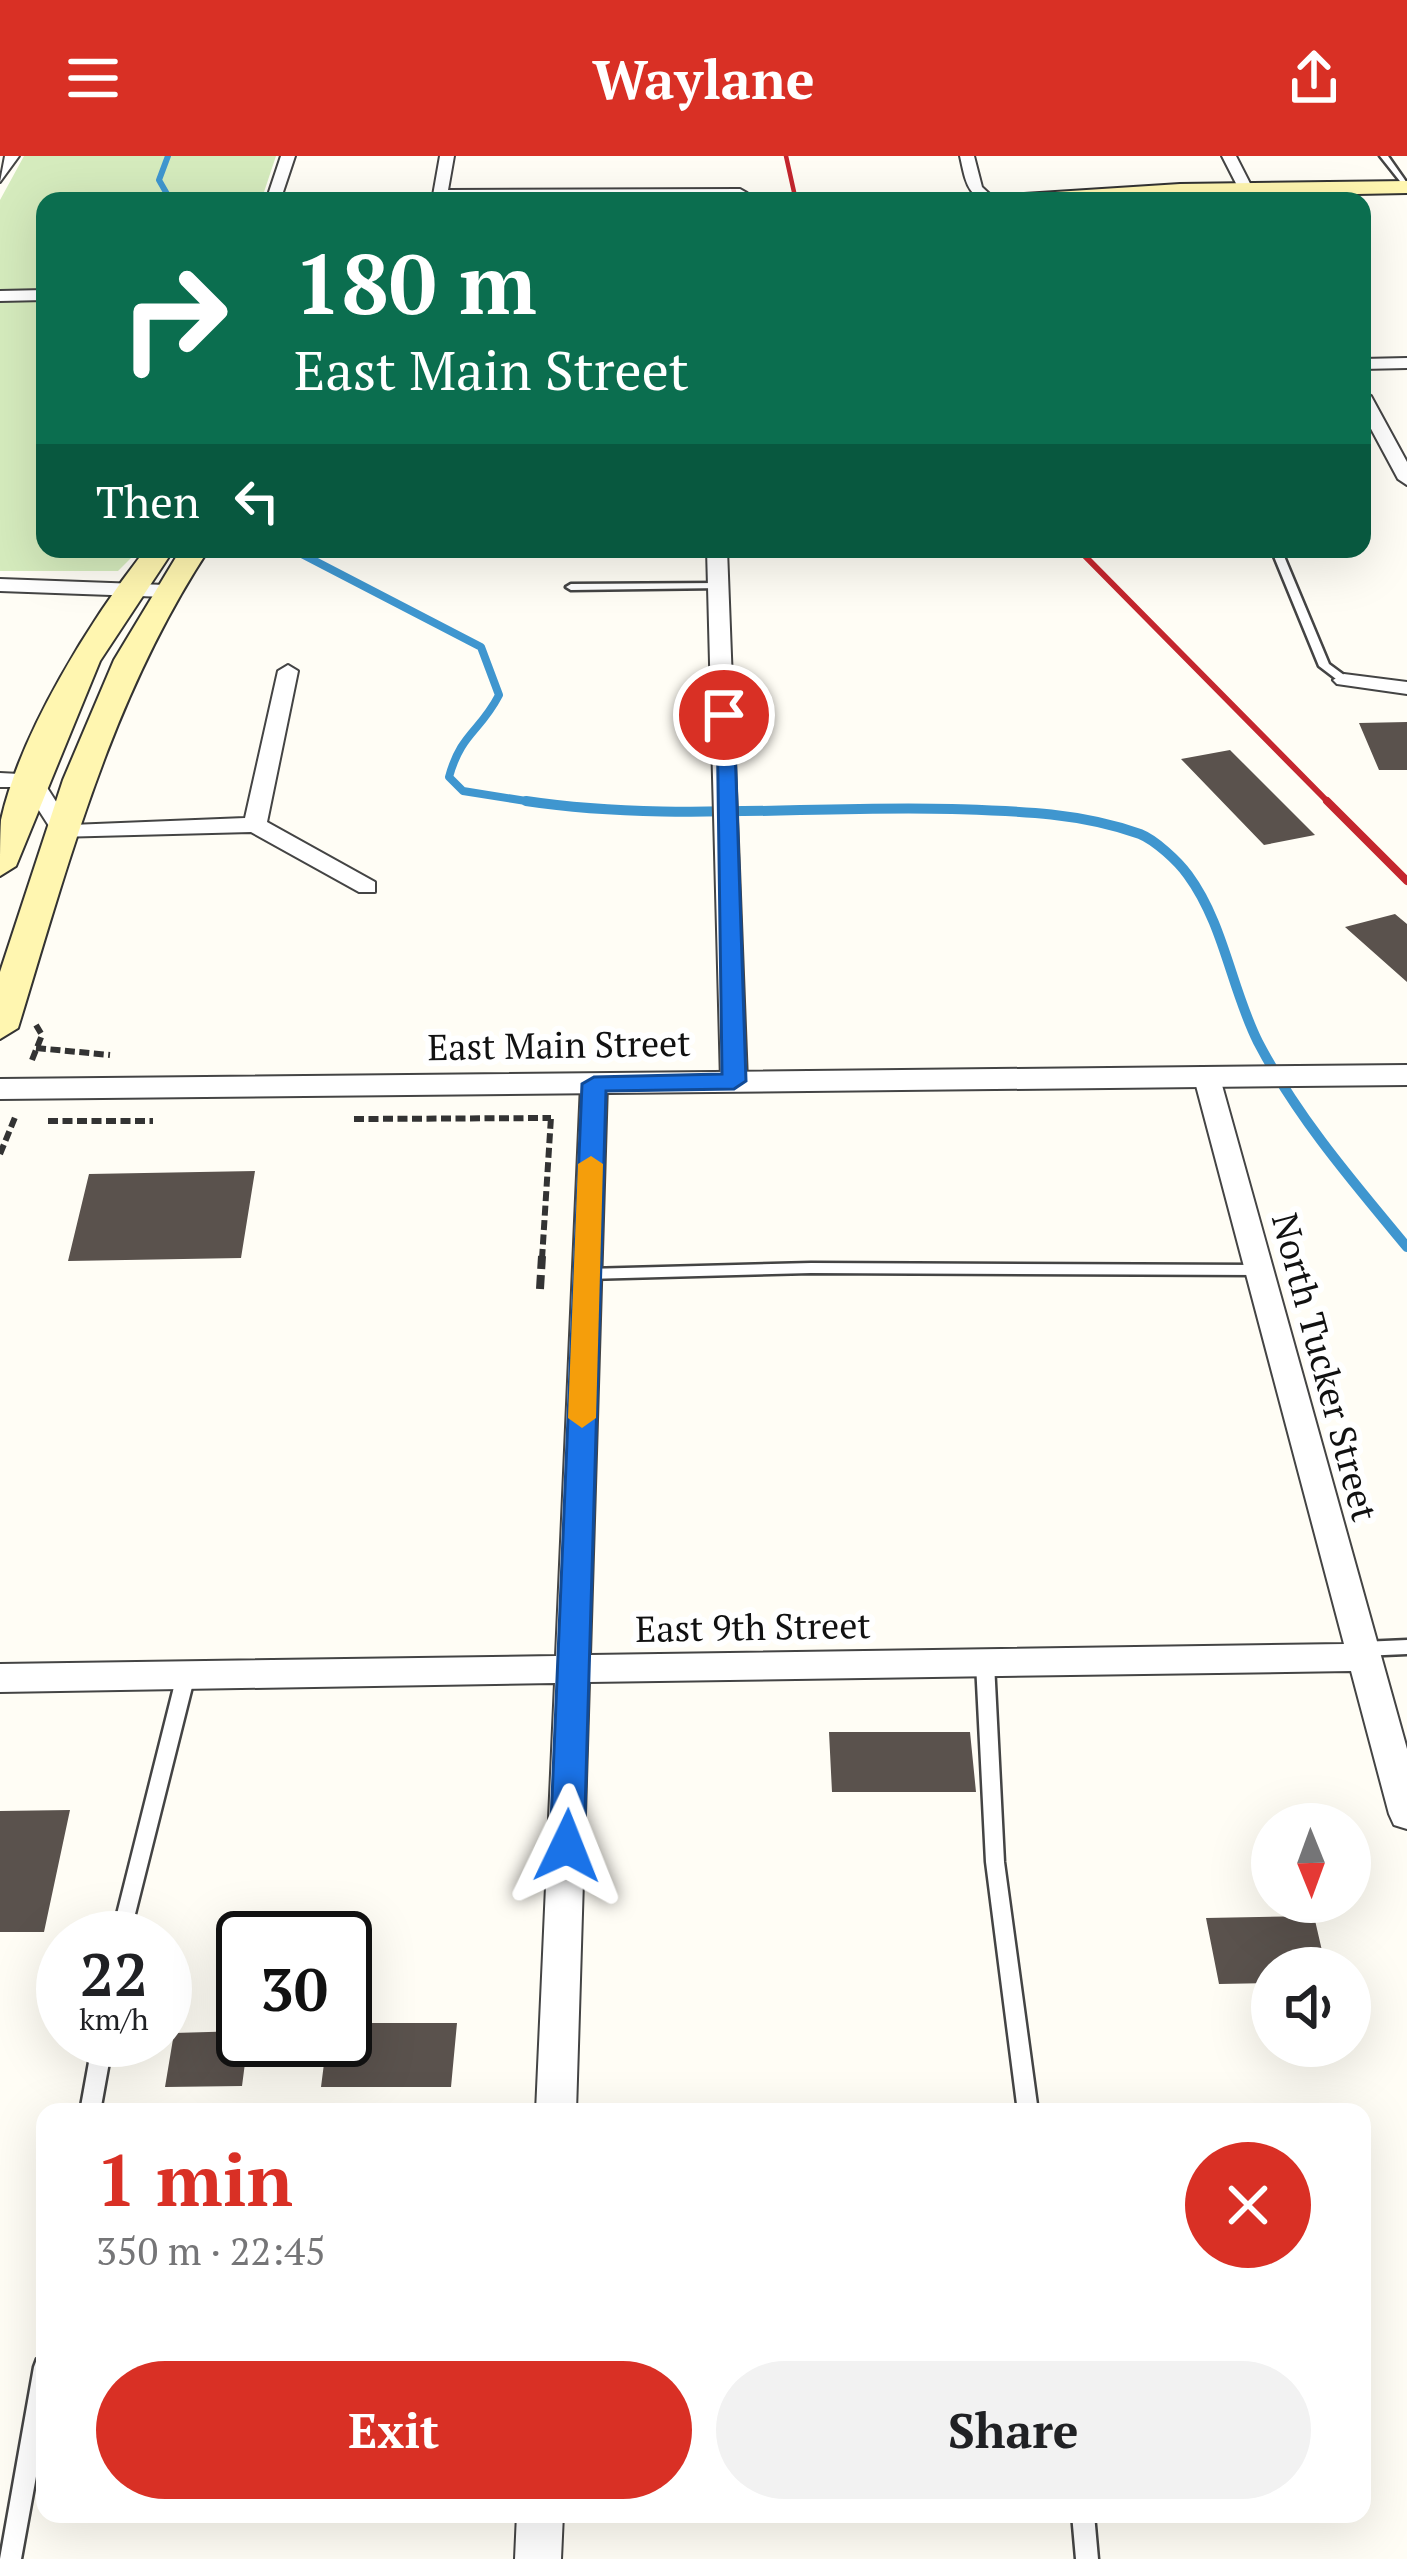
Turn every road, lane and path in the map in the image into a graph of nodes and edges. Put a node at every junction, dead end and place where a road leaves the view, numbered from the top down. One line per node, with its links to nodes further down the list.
1 (12, 156): 7 (street)
2 (288, 156): 9 (street)
3 (447, 156): 10 (street)
4 (967, 156): 11 (street)
5 (1229, 156): 12 (street)
6 (1384, 156): 8 (lane)
7 (0, 178)
8 (1407, 189): 13 (main road)
9 (275, 192)
10 (440, 192)
11 (979, 192)
12 (1247, 192)
13 (1328, 192)
14 (0, 296): 15 (street)
15 (36, 296)
16 (1407, 363): 17 (street)
17 (1371, 364)
18 (1371, 413): 19 (street)
19 (1407, 479)
20 (152, 558): 25 (main road)
21 (188, 558): 28 (main road)
22 (717, 558): 26 (street)
23 (1280, 558): 30 (lane)
24 (0, 585): 25 (street)
25 (129, 586): 28 (street); 32 (main road)
26 (718, 586): 27 (lane); 41 (street)
27 (572, 587)
28 (166, 591): 34 (main road)
29 (288, 671): 33 (street)
30 (1344, 680): 31 (street)
31 (1407, 688)
32 (16, 780): 34 (street); 35 (main road)
33 (255, 825): 34 (street); 36 (street)
34 (64, 832): 37 (main road)
35 (0, 866)
36 (367, 887)
37 (9, 1039): 38 (path)
38 (122, 1055)
39 (1407, 1075): 40 (street, East Main Street)
40 (1215, 1078): 41 (street, East Main Street); 45 (street, North Tucker Street)
41 (734, 1081): 43 (street, East Main Street)
42 (553, 1084): 43 (street, East Main Street); 44 (street, East Main Street); 47 (path)
43 (594, 1084): 46 (street)
44 (0, 1089)
45 (1259, 1270): 46 (lane); 49 (street, North Tucker Street)
46 (587, 1274): 51 (street)
47 (540, 1289)
48 (1407, 1647): 49 (lane)
49 (1362, 1653): 50 (street, East 9th Street); 54 (street, North Tucker Street)
50 (985, 1663): 51 (street, East 9th Street); 59 (lane)
51 (574, 1669): 52 (street, East 9th Street); 58 (street)
52 (186, 1675): 53 (street, East 9th Street); 55 (lane)
53 (0, 1678)
54 (1407, 1814)
55 (127, 1911)
56 (98, 2067): 57 (lane)
57 (92, 2103)
58 (556, 2103)
59 (1027, 2103)
60 (36, 2416): 63 (lane)
61 (540, 2523): 64 (street)
62 (1084, 2523): 65 (lane)
63 (10, 2559)
64 (538, 2559)
65 (1087, 2559)

